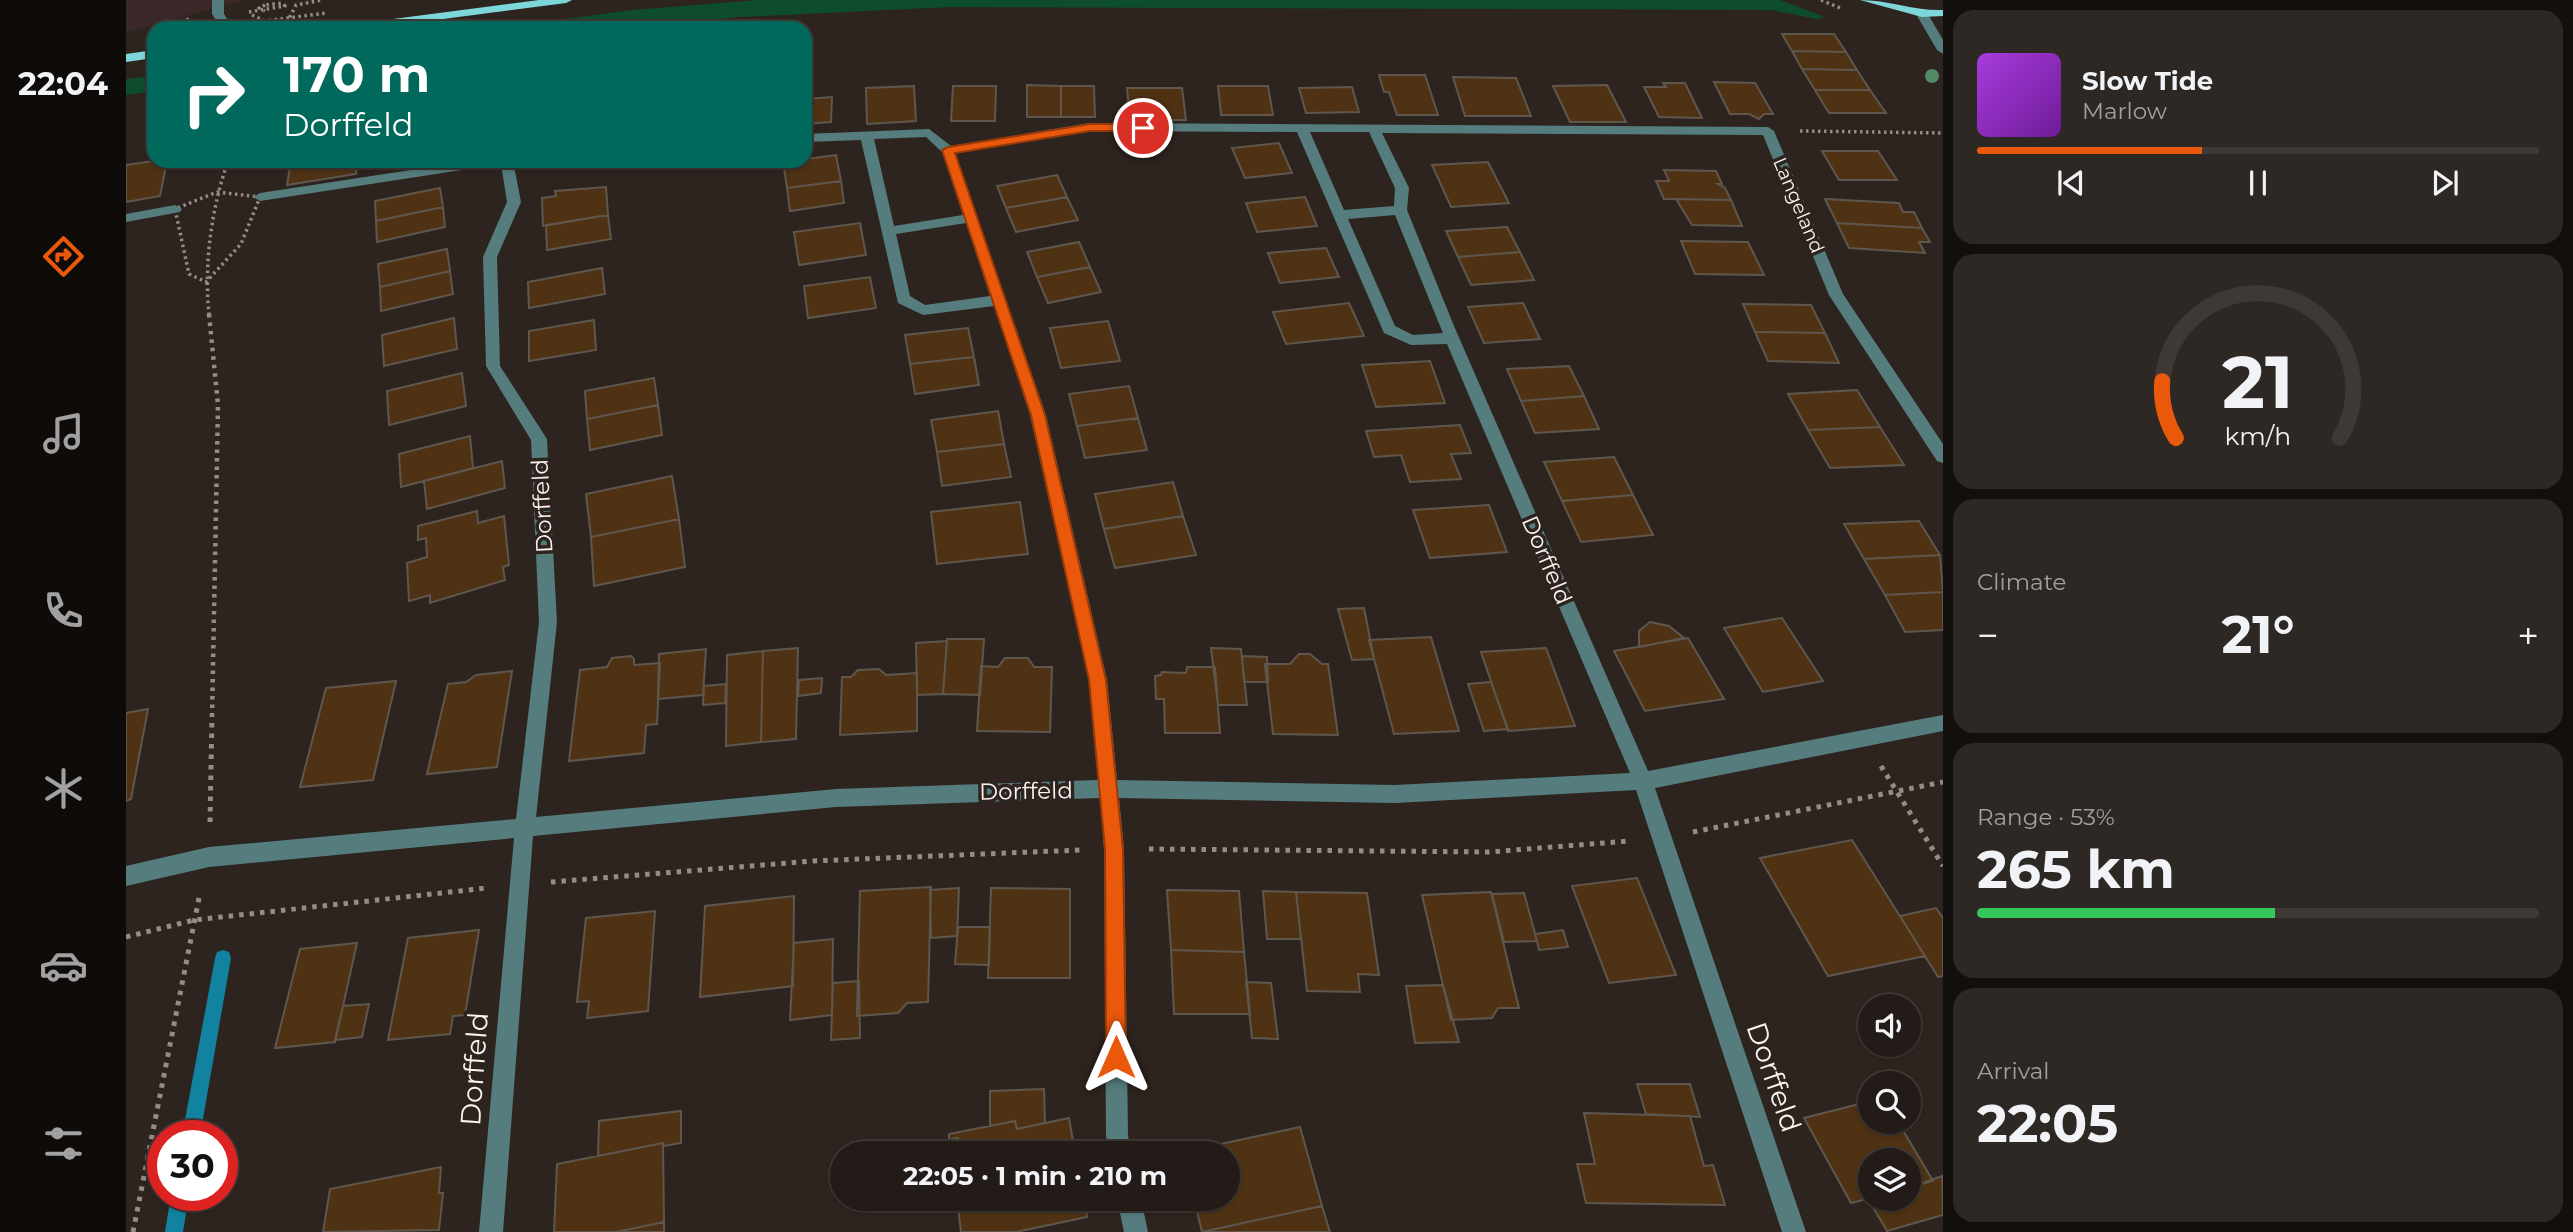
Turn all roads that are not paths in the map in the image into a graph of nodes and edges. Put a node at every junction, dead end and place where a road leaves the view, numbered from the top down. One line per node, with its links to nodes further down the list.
1 (218, 0): 6 (street)
2 (566, 0): 7 (main road)
3 (1866, 0): 5 (main road)
4 (1943, 13): 5 (main road)
5 (1922, 14): 8 (street)
6 (222, 21)
7 (401, 21)
8 (1943, 50)
9 (147, 55): 10 (main road)
10 (126, 58)
11 (1302, 129): 12 (street); 15 (street); 21 (street)
12 (1374, 129): 20 (street, Dorffeld); 27 (street, Langeland)
13 (867, 136): 14 (street); 15 (street); 24 (street)
14 (812, 138)
15 (948, 150): 23 (street)
16 (451, 168): 18 (street)
17 (508, 168): 31 (street, Dorffeld)
18 (260, 197)
19 (175, 209): 22 (street)
20 (1400, 210): 21 (street); 26 (street, Dorffeld)
21 (1339, 215): 26 (street)
22 (126, 218)
23 (971, 218): 24 (street); 25 (street)
24 (888, 231): 25 (street)
25 (999, 300): 30 (street)
26 (1453, 338): 29 (street, Dorffeld)
27 (1943, 457)
28 (1943, 723): 29 (street, Dorffeld)
29 (1643, 781): 30 (street, Dorffeld); 37 (street, Dorffeld)
30 (1109, 789): 31 (street, Dorffeld); 33 (street)
31 (525, 826): 32 (street, Dorffeld); 35 (street, Dorffeld)
32 (126, 876)
33 (1118, 1141)
34 (1132, 1211): 36 (street)
35 (491, 1232)
36 (1136, 1232)
37 (1794, 1232)

